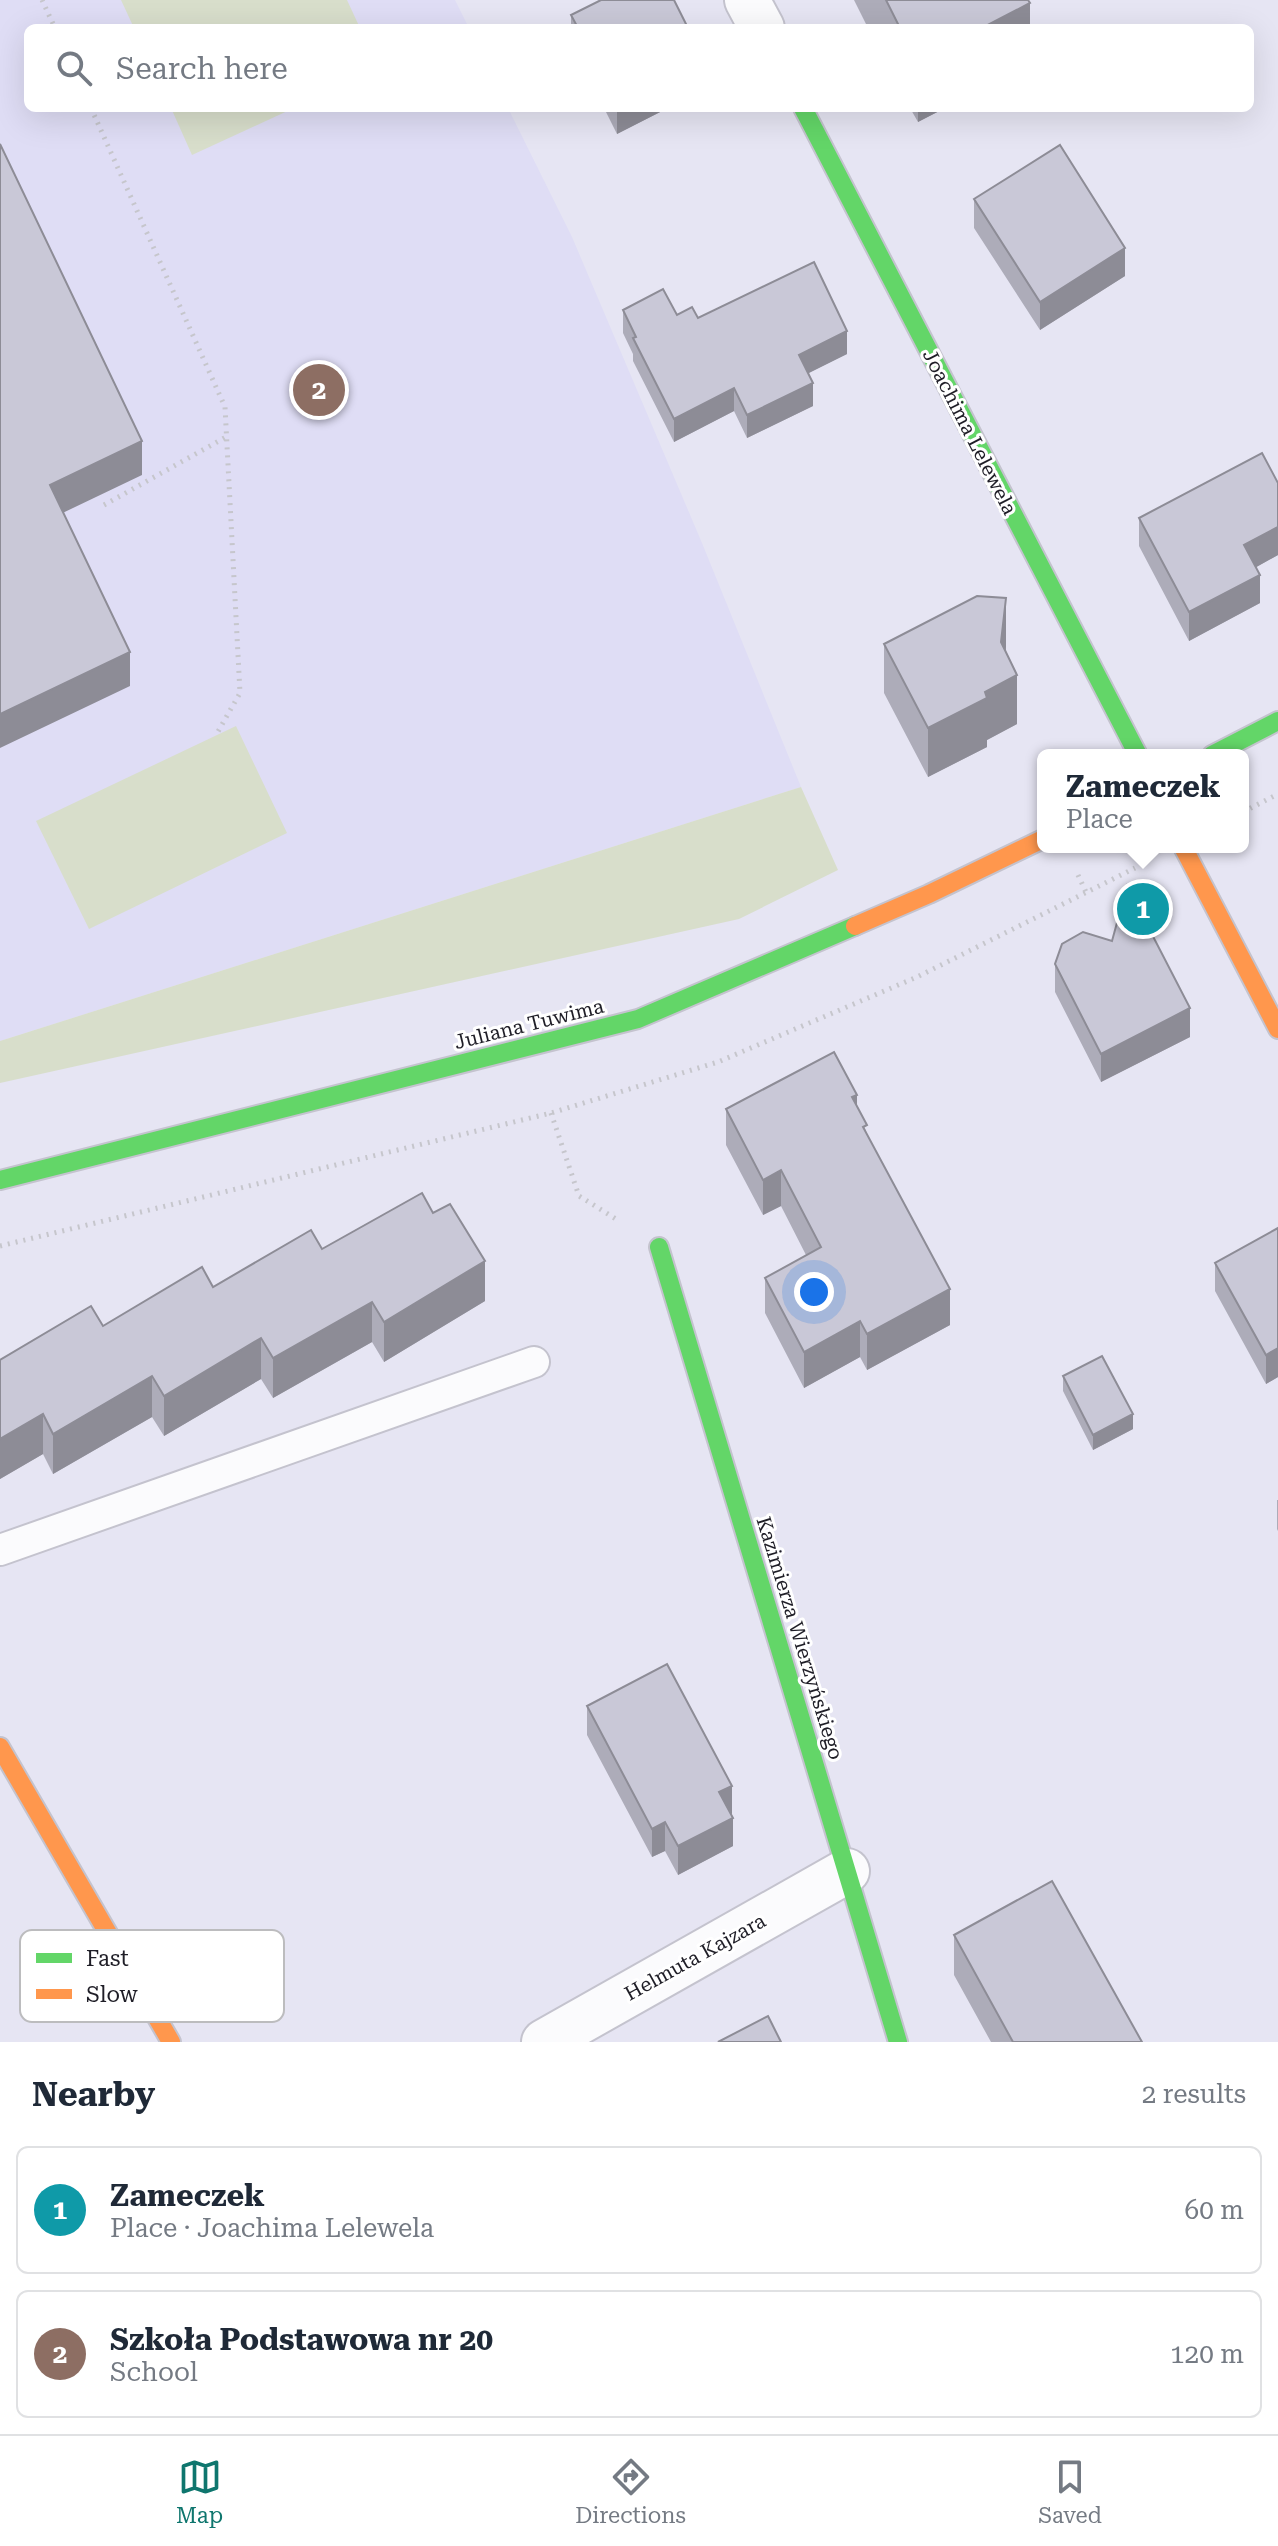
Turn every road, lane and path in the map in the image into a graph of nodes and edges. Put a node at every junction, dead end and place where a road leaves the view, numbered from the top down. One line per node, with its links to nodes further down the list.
1 (42, 0): 3 (path)
2 (747, 0): 4 (street)
3 (53, 24)
4 (760, 24)
5 (93, 112): 7 (path)
6 (805, 112): 11 (street, Joachima Lelewela)
7 (226, 437): 8 (path); 10 (path)
8 (104, 505)
9 (1278, 721): 12 (street)
10 (216, 735)
11 (1135, 749)
12 (1224, 749)
13 (1278, 794): 14 (path)
14 (1249, 809)
15 (1037, 842): 19 (street, Juliana Tuwima)
16 (1186, 853): 17 (street)
17 (1278, 1029)
18 (551, 1113): 20 (path)
19 (0, 1180)
20 (659, 1247): 24 (street, Kazimierza Wierzyńskiego)
21 (534, 1362): 22 (lane)
22 (0, 1550)
23 (0, 1747): 25 (street)
24 (847, 1871): 28 (street, Helmuta Kajzara); 29 (street, Kazimierza Wierzyńskiego)
25 (106, 1930)
26 (159, 2022): 27 (street)
27 (171, 2042)
28 (544, 2042)
29 (898, 2042)

